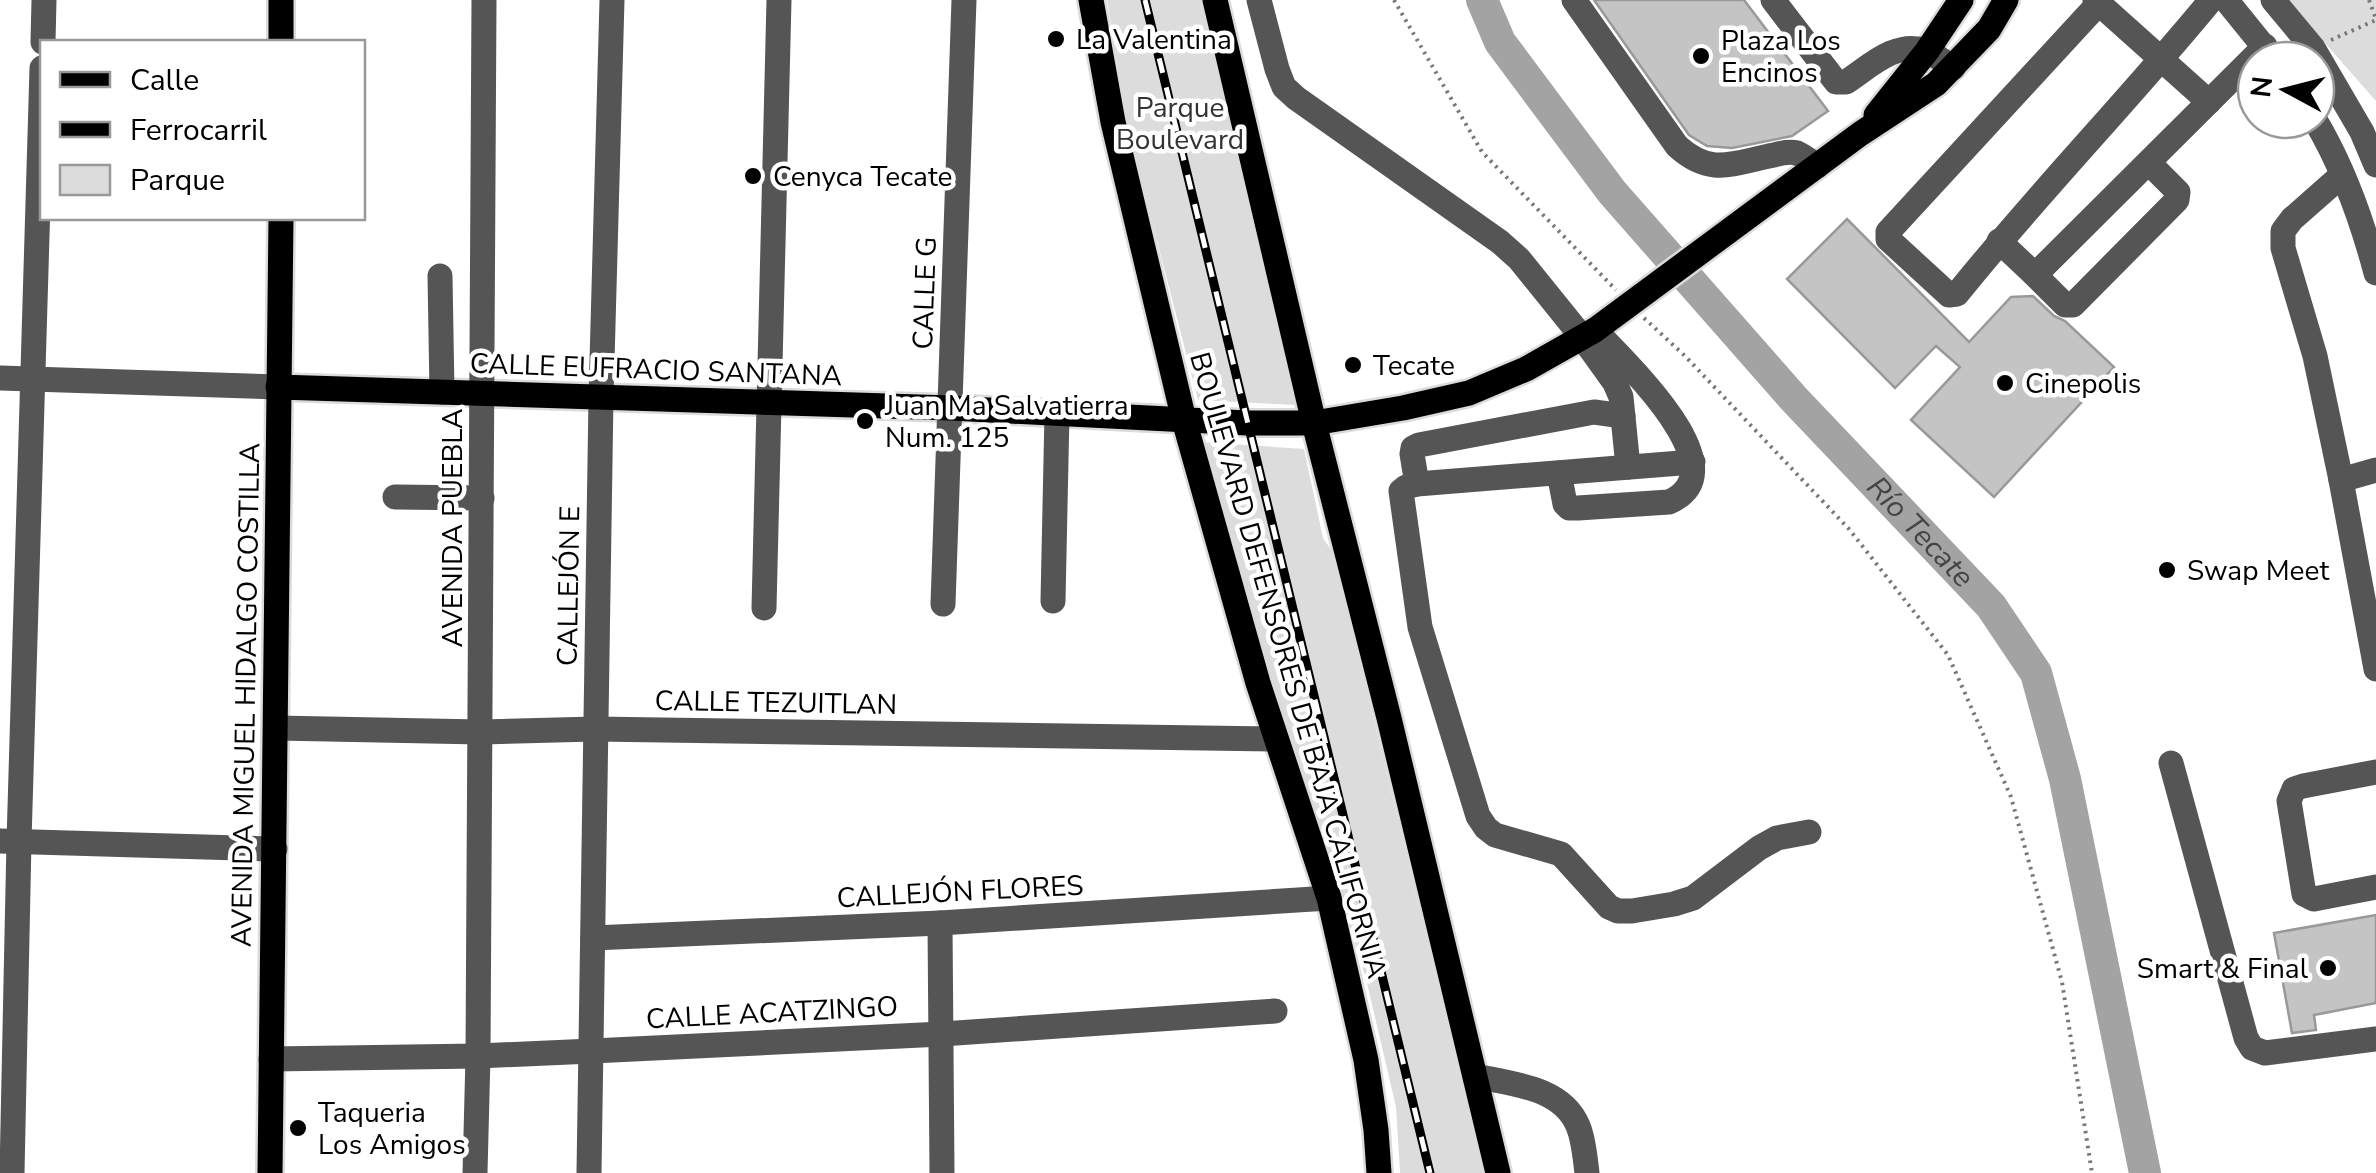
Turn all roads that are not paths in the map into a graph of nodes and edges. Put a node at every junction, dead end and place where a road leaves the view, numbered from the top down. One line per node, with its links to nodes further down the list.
1 (44, 0): 18 (street)
2 (281, 0): 19 (main road)
3 (484, 0): 43 (street, AVENIDA PUEBLA)
4 (612, 0): 44 (street, CALLEJÓN E)
5 (780, 0): 45 (street)
6 (964, 0): 46 (street, CALLE G)
7 (1092, 0): 49 (main road, BOULEVARD DEFENSORES DE BAJA CALIFORNIA)
8 (1216, 0): 50 (main road)
9 (1258, 0): 38 (street)
10 (1574, 0): 31 (street)
11 (1773, 0): 21 (street)
12 (1961, 0): 21 (main road)
13 (2006, 0): 23 (main road)
14 (2212, 0): 22 (street)
15 (2226, 0): 20 (street)
16 (2273, 0): 30 (street)
17 (2097, 2): 22 (street); 34 (street)
18 (43, 40)
19 (281, 40)
20 (2259, 40)
21 (1927, 51): 23 (street); 26 (main road)
22 (2162, 60): 25 (street); 34 (street)
23 (1953, 68): 26 (main road)
24 (2236, 80): 25 (street)
25 (2209, 102): 29 (street)
26 (1860, 134): 31 (main road, CALLE EUFRACIO SANTANA)
27 (2325, 140): 32 (street)
28 (40, 146): 40 (street)
29 (2149, 163): 36 (street); 36 (street)
30 (2376, 164)
31 (1817, 166): 38 (main road, CALLE EUFRACIO SANTANA)
32 (2342, 174): 35 (street); 55 (street)
33 (281, 220): 41 (main road, AVENIDA MIGUEL HIDALGO COSTILLA)
34 (2000, 241): 36 (street)
35 (2376, 273)
36 (2035, 275)
37 (440, 276): 42 (street)
38 (1588, 334): 48 (street); 50 (main road, CALLE EUFRACIO SANTANA); 51 (street)
39 (0, 378): 40 (street, CALLE EUFRACIO SANTANA)
40 (34, 380): 41 (street, CALLE EUFRACIO SANTANA); 70 (street)
41 (278, 387): 42 (main road, CALLE EUFRACIO SANTANA); 63 (main road, AVENIDA MIGUEL HIDALGO COSTILLA)
42 (442, 392): 43 (main road, CALLE EUFRACIO SANTANA)
43 (483, 393): 44 (main road, CALLE EUFRACIO SANTANA); 58 (street, AVENIDA PUEBLA)
44 (602, 397): 45 (main road, CALLE EUFRACIO SANTANA); 64 (street, CALLEJÓN E)
45 (769, 404): 46 (main road, CALLE EUFRACIO SANTANA); 61 (street)
46 (950, 408): 47 (main road, CALLE EUFRACIO SANTANA); 60 (street, CALLE G)
47 (1057, 414): 49 (main road, CALLE EUFRACIO SANTANA); 59 (street)
48 (1623, 416): 52 (street); 56 (street)
49 (1184, 420): 50 (main road, CALLE EUFRACIO SANTANA); 66 (main road, BOULEVARD DEFENSORES DE BAJA CALIFORNIA)
50 (1314, 424): 83 (main road)
51 (1692, 462): 52 (street); 54 (street)
52 (1628, 467): 54 (street)
53 (2376, 470): 55 (street)
54 (1560, 472): 56 (street)
55 (2341, 480): 62 (street)
56 (1417, 484): 69 (street)
57 (395, 497): 58 (street)
58 (482, 498): 65 (street, AVENIDA PUEBLA)
59 (1053, 601)
60 (944, 604)
61 (764, 608)
62 (2376, 669)
63 (276, 728): 65 (street, CALLE TEZUITLAN); 71 (main road, AVENIDA MIGUEL HIDALGO COSTILLA)
64 (595, 730): 65 (street, CALLE TEZUITLAN); 66 (street, CALLE TEZUITLAN); 76 (street, CALLEJÓN E)
65 (481, 732): 81 (street, AVENIDA PUEBLA)
66 (1276, 739): 73 (main road, BOULEVARD DEFENSORES DE BAJA CALIFORNIA)
67 (2172, 764): 79 (street)
68 (2376, 772): 72 (street)
69 (1809, 832)
70 (9, 841): 71 (street); 75 (street)
71 (275, 849): 82 (main road, AVENIDA MIGUEL HIDALGO COSTILLA)
72 (2376, 887)
73 (1329, 898): 74 (street, CALLEJÓN FLORES); 89 (main road, BOULEVARD DEFENSORES DE BAJA CALIFORNIA)
74 (940, 923): 76 (street, CALLEJÓN FLORES); 78 (street)
75 (8, 935): 84 (street)
76 (592, 938): 80 (street, CALLEJÓN E)
77 (1275, 1011): 78 (street, CALLE ACATZINGO)
78 (942, 1034): 80 (street, CALLE ACATZINGO); 88 (street)
79 (2376, 1039)
80 (592, 1051): 81 (street, CALLE ACATZINGO); 87 (street, CALLEJÓN E)
81 (478, 1056): 82 (street, CALLE ACATZINGO); 86 (street, AVENIDA PUEBLA)
82 (271, 1059): 85 (main road, AVENIDA MIGUEL HIDALGO COSTILLA)
83 (1475, 1076): 90 (main road); 91 (street)
84 (12, 1173)
85 (270, 1173)
86 (474, 1173)
87 (589, 1173)
88 (942, 1173)
89 (1379, 1173)
90 (1498, 1173)
91 (1587, 1173)

